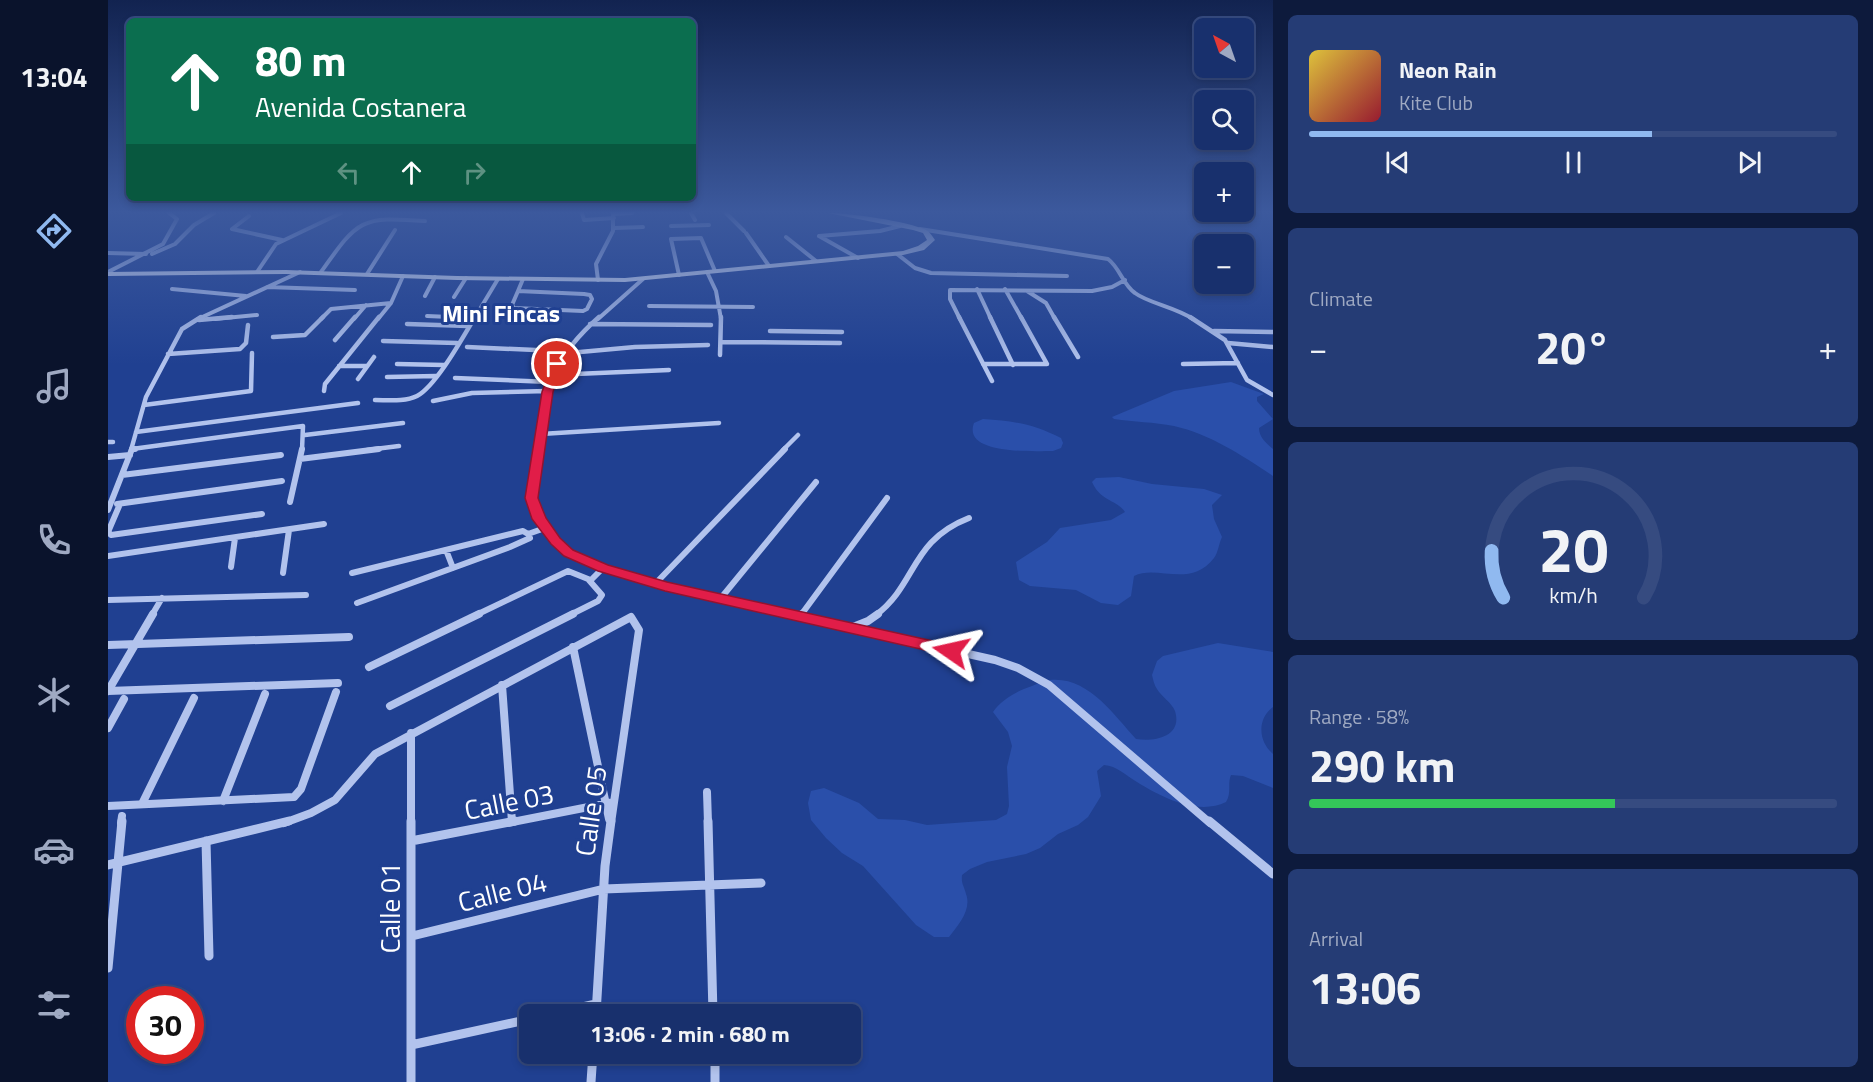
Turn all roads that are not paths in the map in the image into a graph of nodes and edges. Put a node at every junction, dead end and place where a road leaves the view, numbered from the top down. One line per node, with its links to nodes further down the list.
1 (128, 263): 18 (street)
2 (130, 263): 19 (street)
3 (262, 263): 14 (street)
4 (327, 263): 16 (street)
5 (373, 263): 20 (street)
6 (596, 263): 29 (street)
7 (676, 263): 21 (street)
8 (708, 263): 17 (street)
9 (767, 263): 13 (street)
10 (793, 263): 13 (street)
11 (909, 263): 23 (street)
12 (1114, 263): 30 (street)
13 (769, 266): 17 (street)
14 (257, 272): 15 (street); 19 (street)
15 (300, 272): 16 (street); 31 (street)
16 (321, 272): 20 (street)
17 (711, 272): 21 (street); 44 (street)
18 (108, 273): 19 (street)
19 (130, 273)
20 (367, 274): 22 (street)
21 (679, 275): 28 (street)
22 (403, 276): 24 (street); 41 (street)
23 (1066, 276)
24 (435, 277): 25 (street); 39 (street)
25 (466, 278): 26 (street); 40 (street)
26 (498, 279): 27 (street); 48 (street)
27 (524, 279): 29 (street); 37 (street)
28 (643, 279): 29 (street); 51 (street)
29 (598, 280)
30 (1125, 280): 36 (street); 55 (street)
31 (266, 287): 35 (street); 38 (street)
32 (172, 289): 38 (street)
33 (977, 289): 34 (street); 80 (street); 82 (street)
34 (1005, 289): 36 (street); 82 (street)
35 (356, 290)
36 (1023, 290): 76 (street)
37 (518, 291): 37 (street)
38 (248, 296): 49 (street)
39 (425, 296)
40 (454, 297)
41 (391, 303): 42 (street); 83 (street)
42 (366, 305): 60 (street); 61 (street)
43 (649, 306): 44 (street)
44 (720, 306): 45 (street); 63 (street)
45 (753, 307)
46 (257, 315): 49 (street)
47 (427, 316): 48 (street)
48 (472, 318): 54 (street)
49 (193, 321): 73 (street)
50 (408, 324): 54 (street)
51 (590, 324): 53 (street); 71 (street)
52 (248, 325): 73 (street)
53 (711, 325)
54 (468, 326): 64 (street)
55 (1213, 330): 59 (street); 67 (street)
56 (770, 331): 57 (street)
57 (798, 331): 58 (street); 65 (street)
58 (842, 332)
59 (1273, 333)
60 (273, 337)
61 (335, 340)
62 (383, 340): 64 (street)
63 (721, 342): 65 (street); 74 (street)
64 (457, 343): 79 (street)
65 (800, 343): 66 (street)
66 (840, 343)
67 (1228, 343): 70 (street); 77 (street)
68 (708, 345): 71 (street)
69 (467, 347): 71 (street)
70 (1273, 347)
71 (567, 351): 90 (street)
72 (252, 352): 98 (street)
73 (168, 354): 98 (street)
74 (720, 355)
75 (374, 357): 84 (street)
76 (1078, 357)
77 (1238, 363): 81 (street); 94 (street)
78 (397, 364): 79 (street)
79 (444, 364): 86 (street)
80 (983, 364): 82 (street); 91 (street)
81 (1183, 364)
82 (1013, 365)
83 (339, 366): 84 (street); 92 (street)
84 (367, 366): 89 (street)
85 (669, 370): 90 (street)
86 (436, 376): 87 (street); 95 (street)
87 (387, 377)
88 (456, 378): 90 (street)
89 (358, 379)
90 (551, 379): 93 (street)
91 (992, 381)
92 (324, 391)
93 (548, 392): 96 (street); 102 (street)
94 (1273, 395)
95 (375, 400)
96 (433, 400)
97 (358, 403): 101 (street)
98 (144, 405): 101 (street)
99 (403, 423): 103 (street)
100 (719, 423): 102 (street)
101 (136, 432): 106 (street)
102 (541, 434): 120 (street)
103 (305, 435): 106 (street); 109 (street)
104 (798, 435): 132 (street)
105 (399, 446): 109 (street)
106 (131, 452): 108 (street); 110 (street)
107 (281, 455): 110 (street)
108 (108, 457)
109 (300, 459): 114 (street)
110 (122, 475): 116 (street)
111 (282, 481): 115 (street)
112 (816, 482): 135 (street)
113 (887, 498): 138 (street)
114 (290, 502)
115 (120, 504): 116 (street); 117 (street)
116 (109, 508)
117 (261, 514)
118 (969, 518): 139 (street)
119 (324, 525): 121 (street)
120 (545, 528): 122 (street); 128 (street)
121 (289, 530): 123 (street); 129 (street)
122 (528, 534): 124 (street); 127 (street)
123 (235, 538): 125 (street); 126 (street)
124 (446, 550): 127 (street); 130 (street)
125 (108, 556)
126 (231, 567)
127 (453, 568): 137 (street)
128 (603, 568): 131 (street); 132 (street)
129 (283, 573)
130 (352, 573)
131 (590, 581): 144 (street); 150 (street)
132 (655, 584): 135 (street)
133 (306, 595): 134 (street)
134 (162, 598): 136 (street); 141 (street)
135 (721, 598): 138 (street)
136 (108, 600)
137 (357, 603)
138 (800, 616): 139 (street)
139 (849, 628): 163 (street)
140 (349, 637): 141 (street)
141 (136, 644): 142 (street); 146 (street)
142 (108, 645)
143 (573, 647): 145 (street); 155 (street); 155 (street, Calle 05)
144 (369, 667)
145 (502, 685): 152 (street); 159 (street)
146 (108, 690): 154 (street)
147 (265, 694): 154 (street)
148 (194, 698): 156 (street)
149 (124, 699): 151 (street)
150 (390, 706)
151 (108, 728)
152 (411, 733): 160 (street); 161 (street, Calle 01)
153 (707, 792): 165 (street)
154 (223, 801): 156 (street)
155 (610, 803): 159 (street, Calle 03); 166 (street, Calle 05)
156 (142, 804): 157 (street)
157 (108, 806)
158 (122, 816): 162 (street)
159 (512, 822): 161 (street, Calle 03)
160 (206, 841): 162 (street); 168 (street)
161 (411, 841): 167 (street, Calle 01)
162 (112, 864): 169 (street)
163 (1273, 874)
164 (761, 883): 165 (street, Calle 04)
165 (709, 885): 166 (street, Calle 04); 171 (street)
166 (604, 889): 167 (street, Calle 04); 170 (street, Calle 05)
167 (411, 936): 173 (street, Calle 01)
168 (209, 956)
169 (108, 968)
170 (596, 1004)
171 (713, 1004)
172 (519, 1021): 173 (street)
173 (411, 1045): 176 (street, Calle 01)
174 (592, 1064): 177 (street)
175 (714, 1064): 178 (street)
176 (411, 1082)
177 (591, 1082)
178 (715, 1082)

